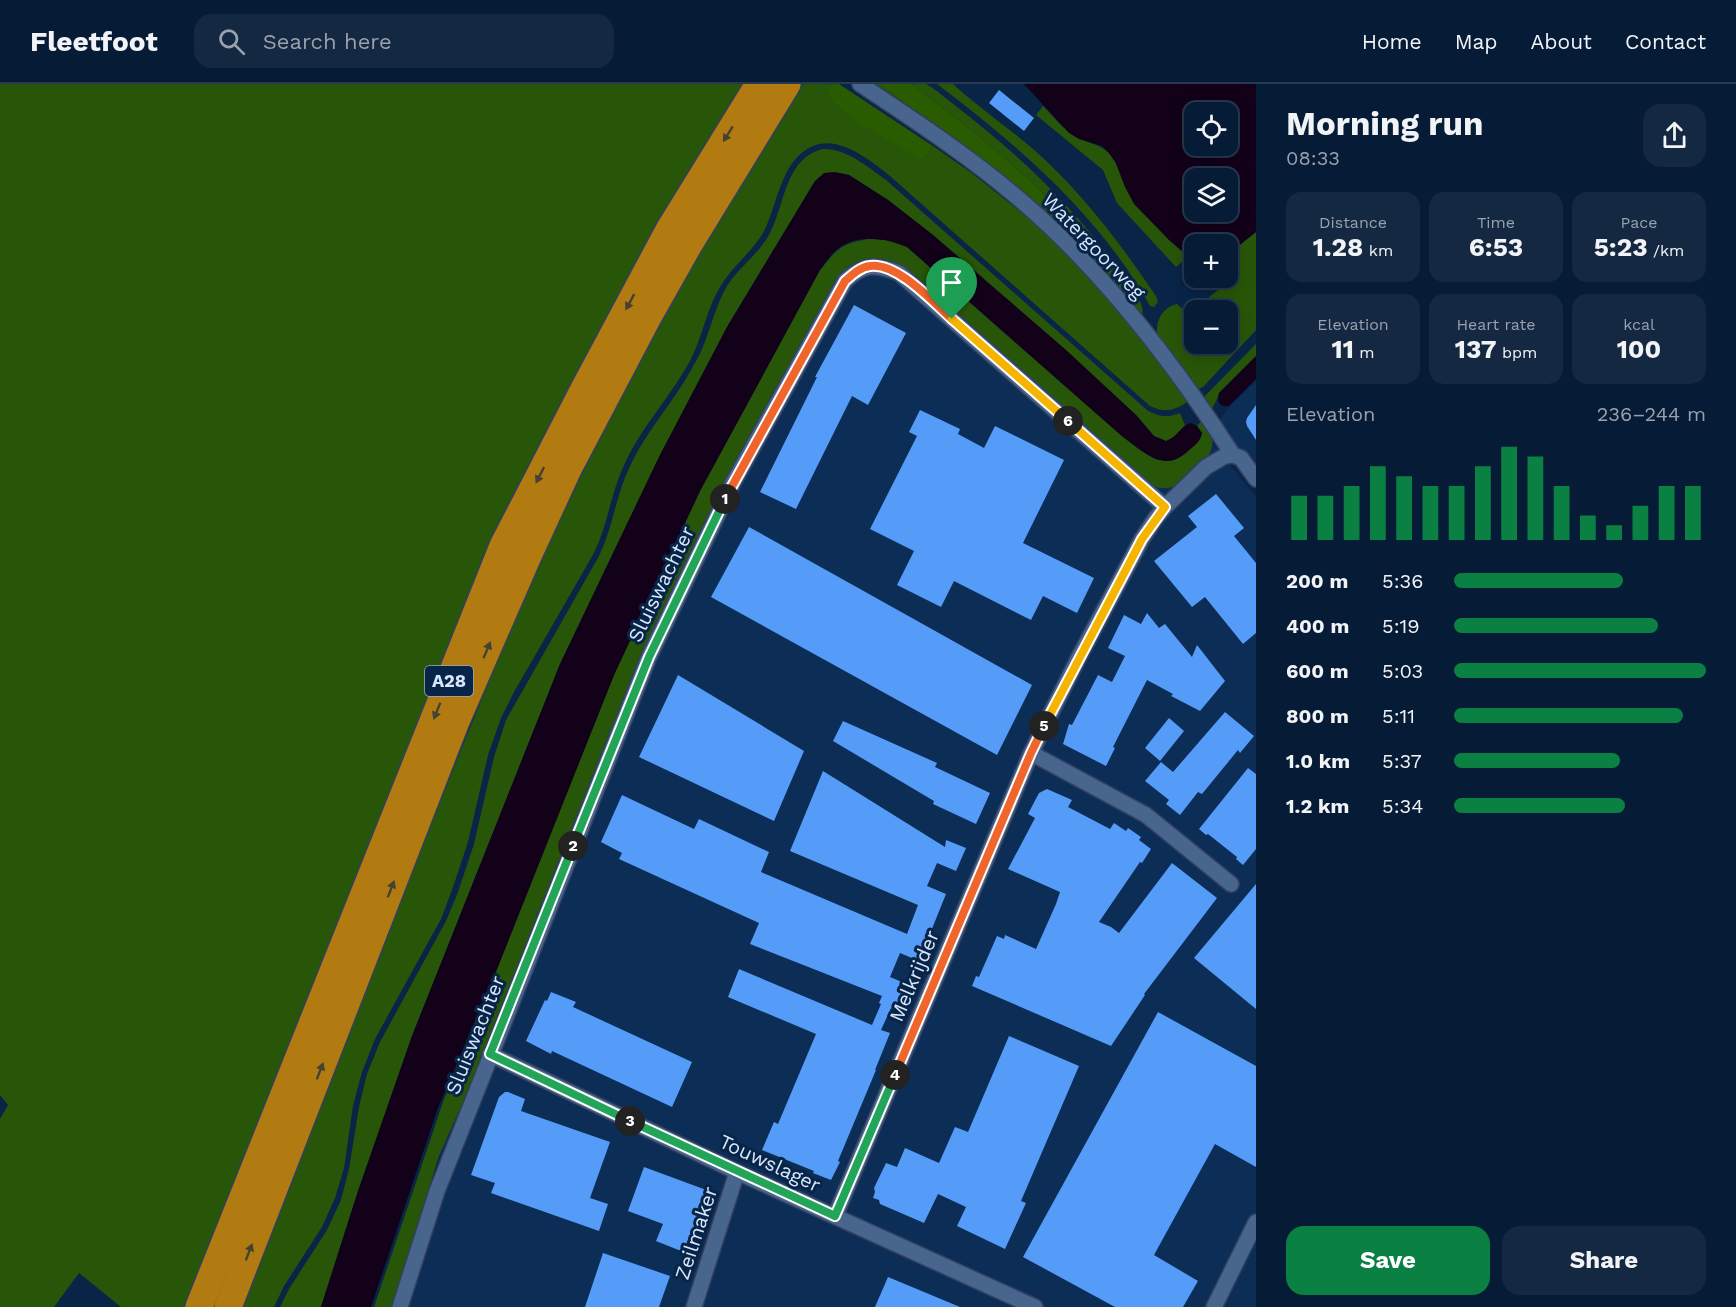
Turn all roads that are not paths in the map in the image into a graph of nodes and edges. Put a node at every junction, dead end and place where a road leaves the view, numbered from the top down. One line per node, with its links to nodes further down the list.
1 (759, 84): 13 (highway, A28, one-way to 13)
2 (787, 84): 14 (highway, A28, one-way to 2)
3 (860, 84): 4 (street, Watergoorweg)
4 (1233, 455): 5 (street, Watergoorweg); 6 (street, Melkrijder)
5 (1256, 479)
6 (1165, 507): 7 (street, Melkrijder); 9 (street, Sluiswachter)
7 (1031, 753): 8 (street); 11 (street, Melkrijder)
8 (1231, 884)
9 (490, 1054): 10 (street, Touwslager); 15 (street, Sluiswachter)
10 (737, 1172): 11 (street, Touwslager); 16 (street, Zeilmaker)
11 (835, 1216): 17 (street, Touwslager)
12 (1256, 1222): 18 (street)
13 (199, 1307)
14 (228, 1307)
15 (400, 1307)
16 (694, 1307)
17 (1035, 1307)
18 (1214, 1307)

